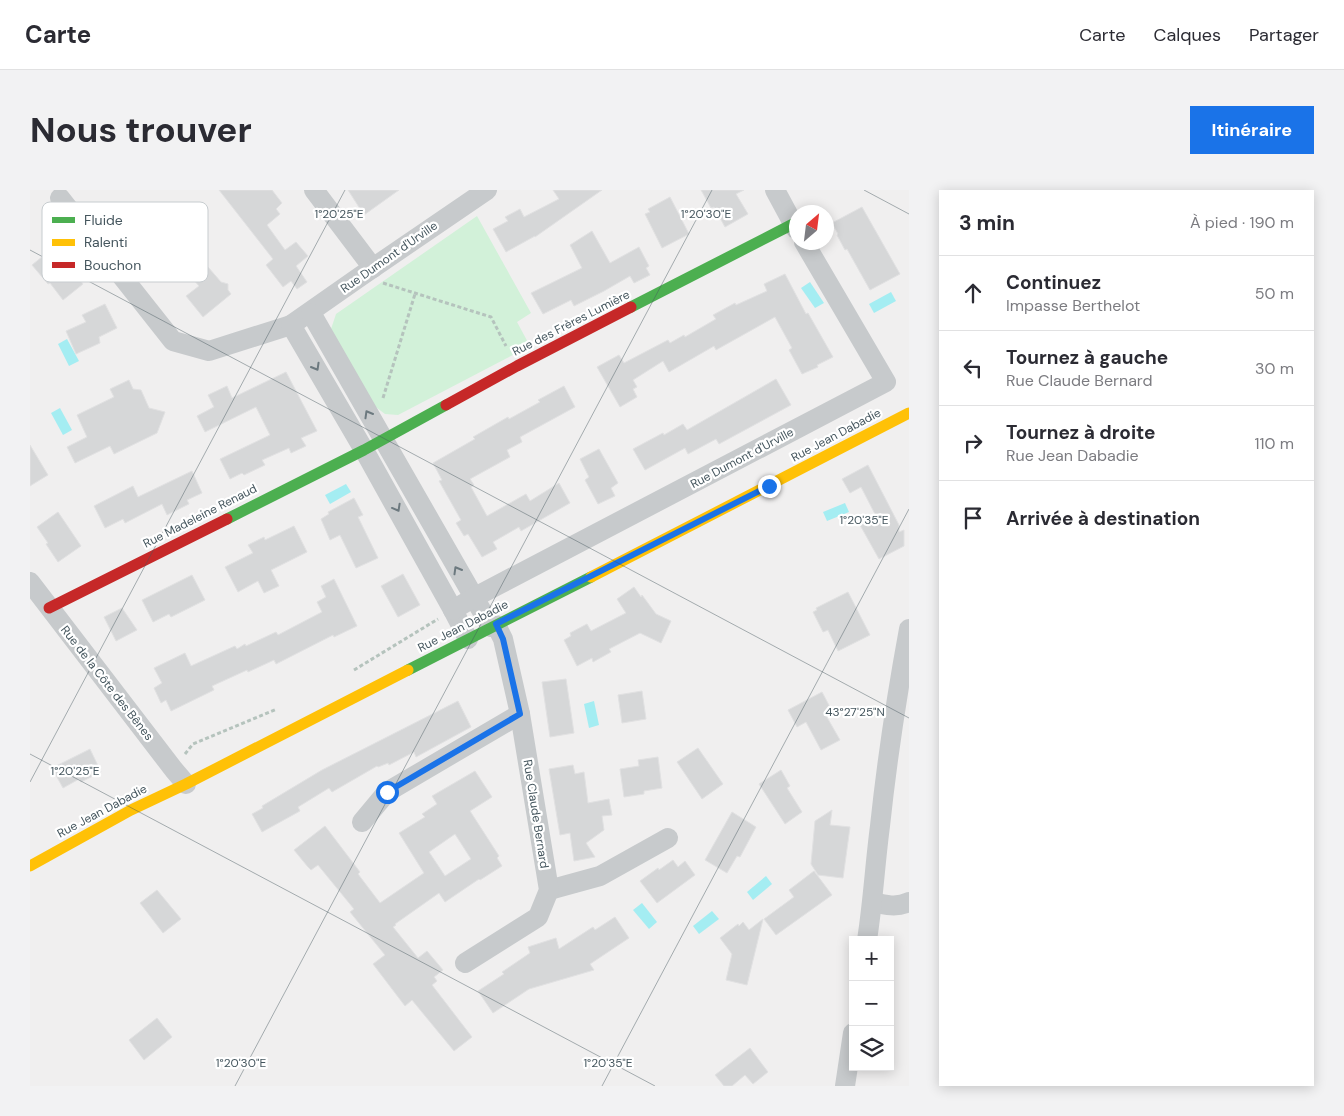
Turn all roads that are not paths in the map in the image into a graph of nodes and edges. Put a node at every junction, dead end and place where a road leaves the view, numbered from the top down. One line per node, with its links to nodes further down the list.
1 (314, 190): 9 (street)
2 (487, 190): 9 (street, Rue Dumont d'Urville)
3 (775, 190): 6 (street)
4 (60, 198): 5 (street, Rue Dumont d'Urville)
5 (63, 202)
6 (789, 216)
7 (789, 230): 14 (street, Rue des Frères Lumière)
8 (809, 250): 17 (street, Rue Dumont d'Urville)
9 (367, 272): 11 (street, Rue Dumont d'Urville)
10 (126, 282): 12 (street, Rue Dumont d'Urville)
11 (310, 313): 12 (street, Rue Dumont d'Urville); 14 (street, Rue Claude Bernard, one-way to 11)
12 (291, 325): 15 (street, one-way to 15)
13 (907, 419): 20 (street, Rue Jean Dabadie)
14 (379, 432): 15 (street, Rue des Frères Lumière); 17 (street, Rue Claude Bernard, one-way to 14)
15 (364, 450): 18 (street, Rue Madeleine Renaud); 19 (street, one-way to 19)
16 (30, 582): 18 (street, Rue de la Côte des Bênes)
17 (473, 598): 19 (street, Rue Dumont d'Urville); 20 (street, Rue Claude Bernard)
18 (49, 608): 25 (street, Rue de la Côte des Bênes)
19 (453, 610): 22 (street)
20 (493, 626): 22 (street, Rue Jean Dabadie); 24 (street, Rue Claude Bernard)
21 (909, 629): 23 (street)
22 (468, 639): 25 (street, Rue Jean Dabadie)
23 (904, 687): 30 (street)
24 (520, 714): 26 (street); 29 (street, Rue Claude Bernard)
25 (186, 784): 28 (street, Rue Jean Dabadie)
26 (362, 822)
27 (668, 838): 29 (street)
28 (30, 866)
29 (549, 890): 33 (street)
30 (872, 902): 31 (street); 32 (street)
31 (909, 902)
32 (868, 936)
33 (464, 963)
34 (849, 1060): 35 (street)
35 (845, 1086)

